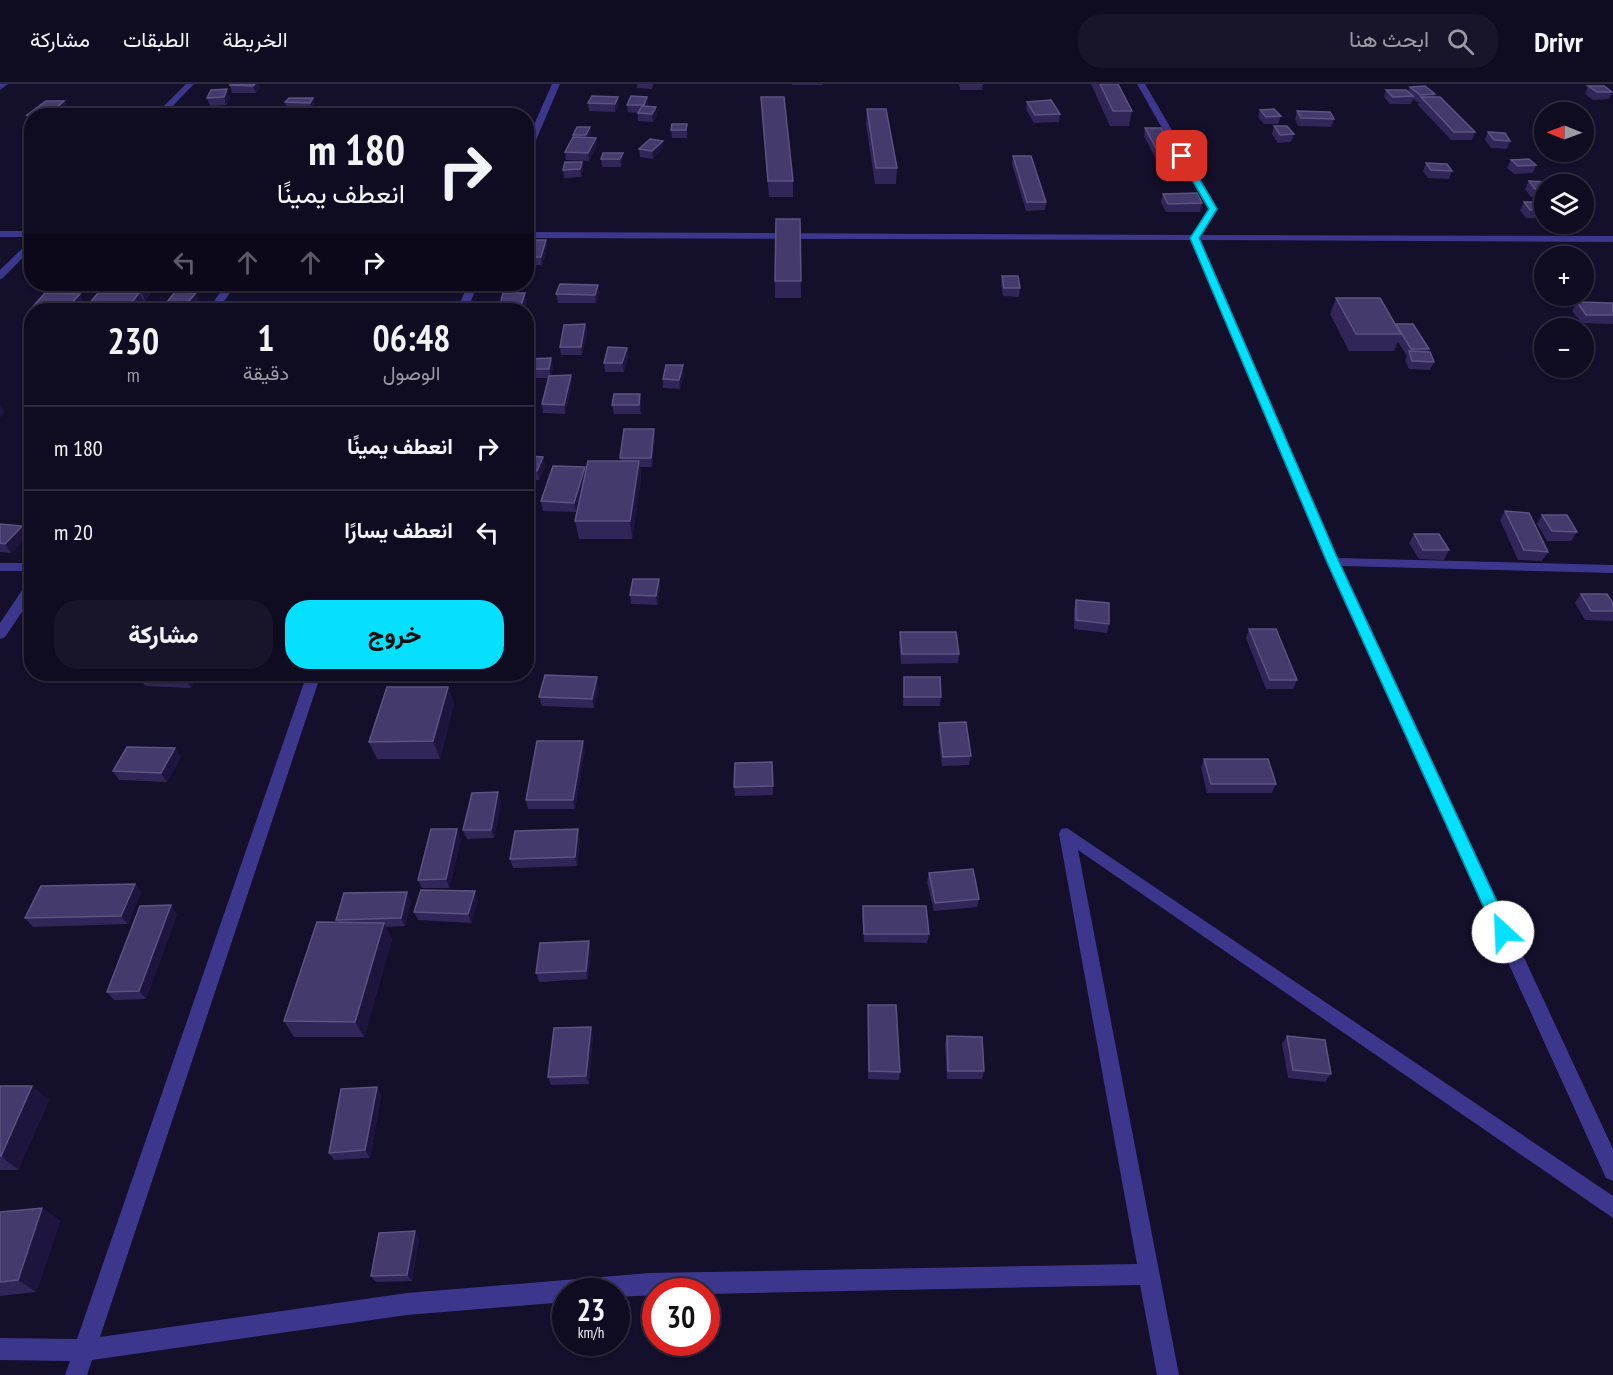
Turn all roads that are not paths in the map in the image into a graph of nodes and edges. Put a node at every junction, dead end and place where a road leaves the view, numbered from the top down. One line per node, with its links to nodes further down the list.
1 (4, 84): 5 (street)
2 (190, 84): 6 (street)
3 (556, 84): 7 (street)
4 (1141, 84): 11 (street)
5 (0, 87)
6 (166, 108)
7 (534, 135)
8 (0, 234): 9 (street)
9 (24, 234)
10 (534, 235): 11 (street)
11 (1195, 238): 12 (street); 15 (street)
12 (1613, 238)
13 (24, 250): 14 (street)
14 (0, 276)
15 (1333, 562): 18 (street); 22 (street)
16 (0, 567): 17 (street)
17 (24, 567)
18 (1613, 569)
19 (24, 598): 20 (street)
20 (0, 634)
21 (312, 681): 26 (street)
22 (1613, 1171)
23 (1613, 1208): 24 (street)
24 (1149, 1274): 26 (street); 28 (street)
25 (0, 1349): 26 (street)
26 (86, 1350): 27 (street)
27 (76, 1375)
28 (1168, 1375)

